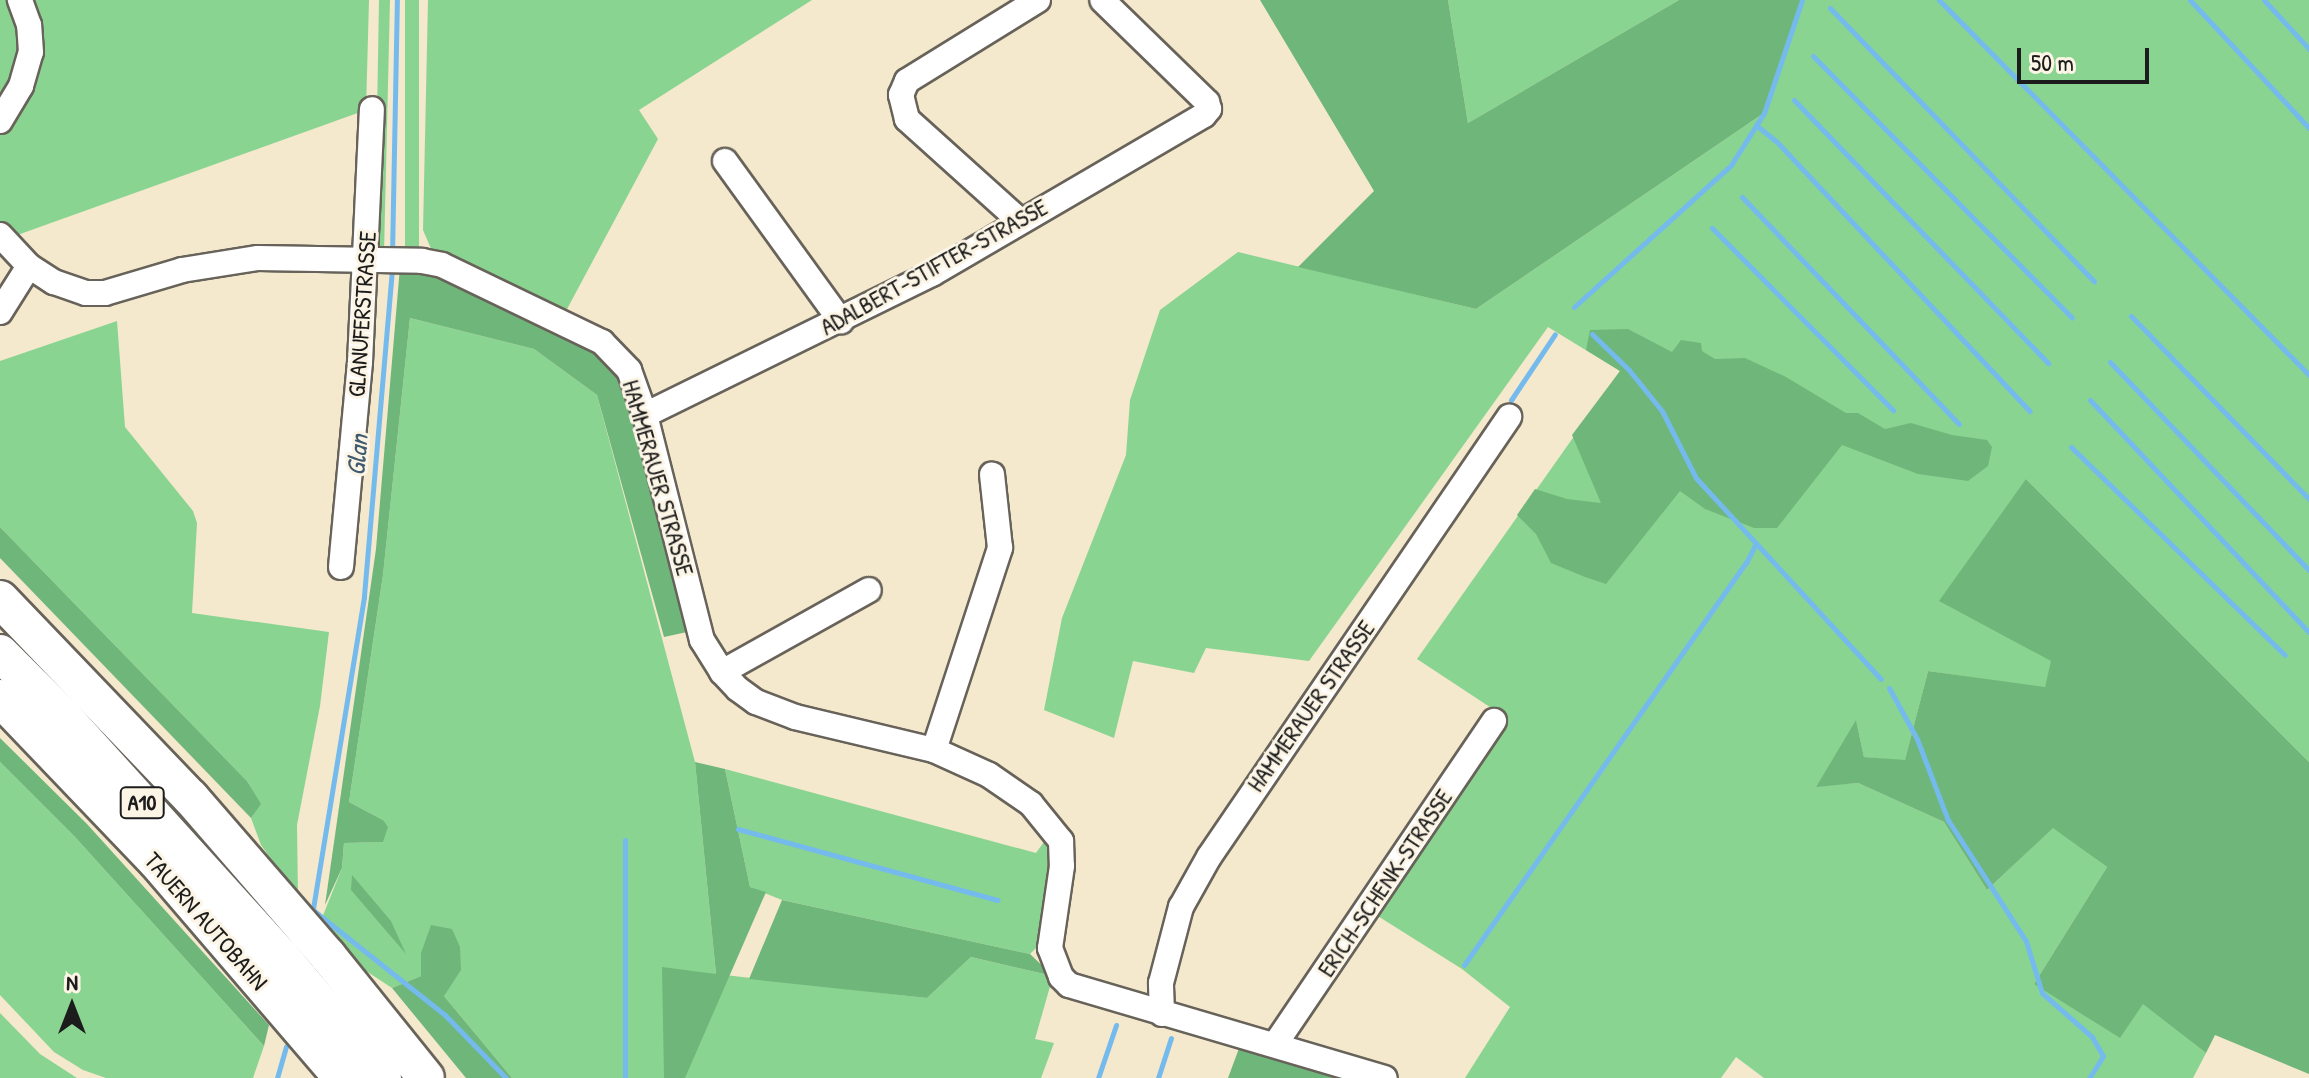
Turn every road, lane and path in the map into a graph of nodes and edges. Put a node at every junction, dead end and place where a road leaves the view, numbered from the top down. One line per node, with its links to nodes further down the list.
1 (20, 0): 5 (street)
2 (1038, 0): 7 (street)
3 (1102, 0): 7 (street, ADALBERT-STIFTER-STRASSE)
4 (372, 109): 9 (street, GLANUFERSTRASSE)
5 (0, 121)
6 (725, 161): 12 (street)
7 (1019, 220): 12 (street, ADALBERT-STIFTER-STRASSE)
8 (0, 235): 10 (street, HAMMERAUER STRASSE)
9 (368, 258): 10 (street, HAMMERAUER STRASSE); 13 (street, HAMMERAUER STRASSE); 16 (street, GLANUFERSTRASSE)
10 (29, 266): 11 (street)
11 (0, 312)
12 (841, 321): 13 (street, ADALBERT-STIFTER-STRASSE)
13 (645, 415): 20 (street, HAMMERAUER STRASSE)
14 (1509, 417): 24 (street, HAMMERAUER STRASSE)
15 (992, 474): 23 (street)
16 (341, 567)
17 (869, 590): 20 (street)
18 (0, 599): 28 (highway)
19 (0, 653): 27 (highway, A10)
20 (722, 672): 23 (street, HAMMERAUER STRASSE)
21 (0, 698): 26 (highway, TAUERN AUTOBAHN / A10)
22 (1494, 721): 25 (street, ERICH-SCHENK-STRASSE)
23 (934, 750): 24 (street, HAMMERAUER STRASSE)
24 (1162, 1014): 25 (street, HAMMERAUER STRASSE)
25 (1276, 1043): 29 (street, HAMMERAUER STRASSE)
26 (342, 1078)
27 (383, 1078)
28 (426, 1078)
29 (1385, 1078)

